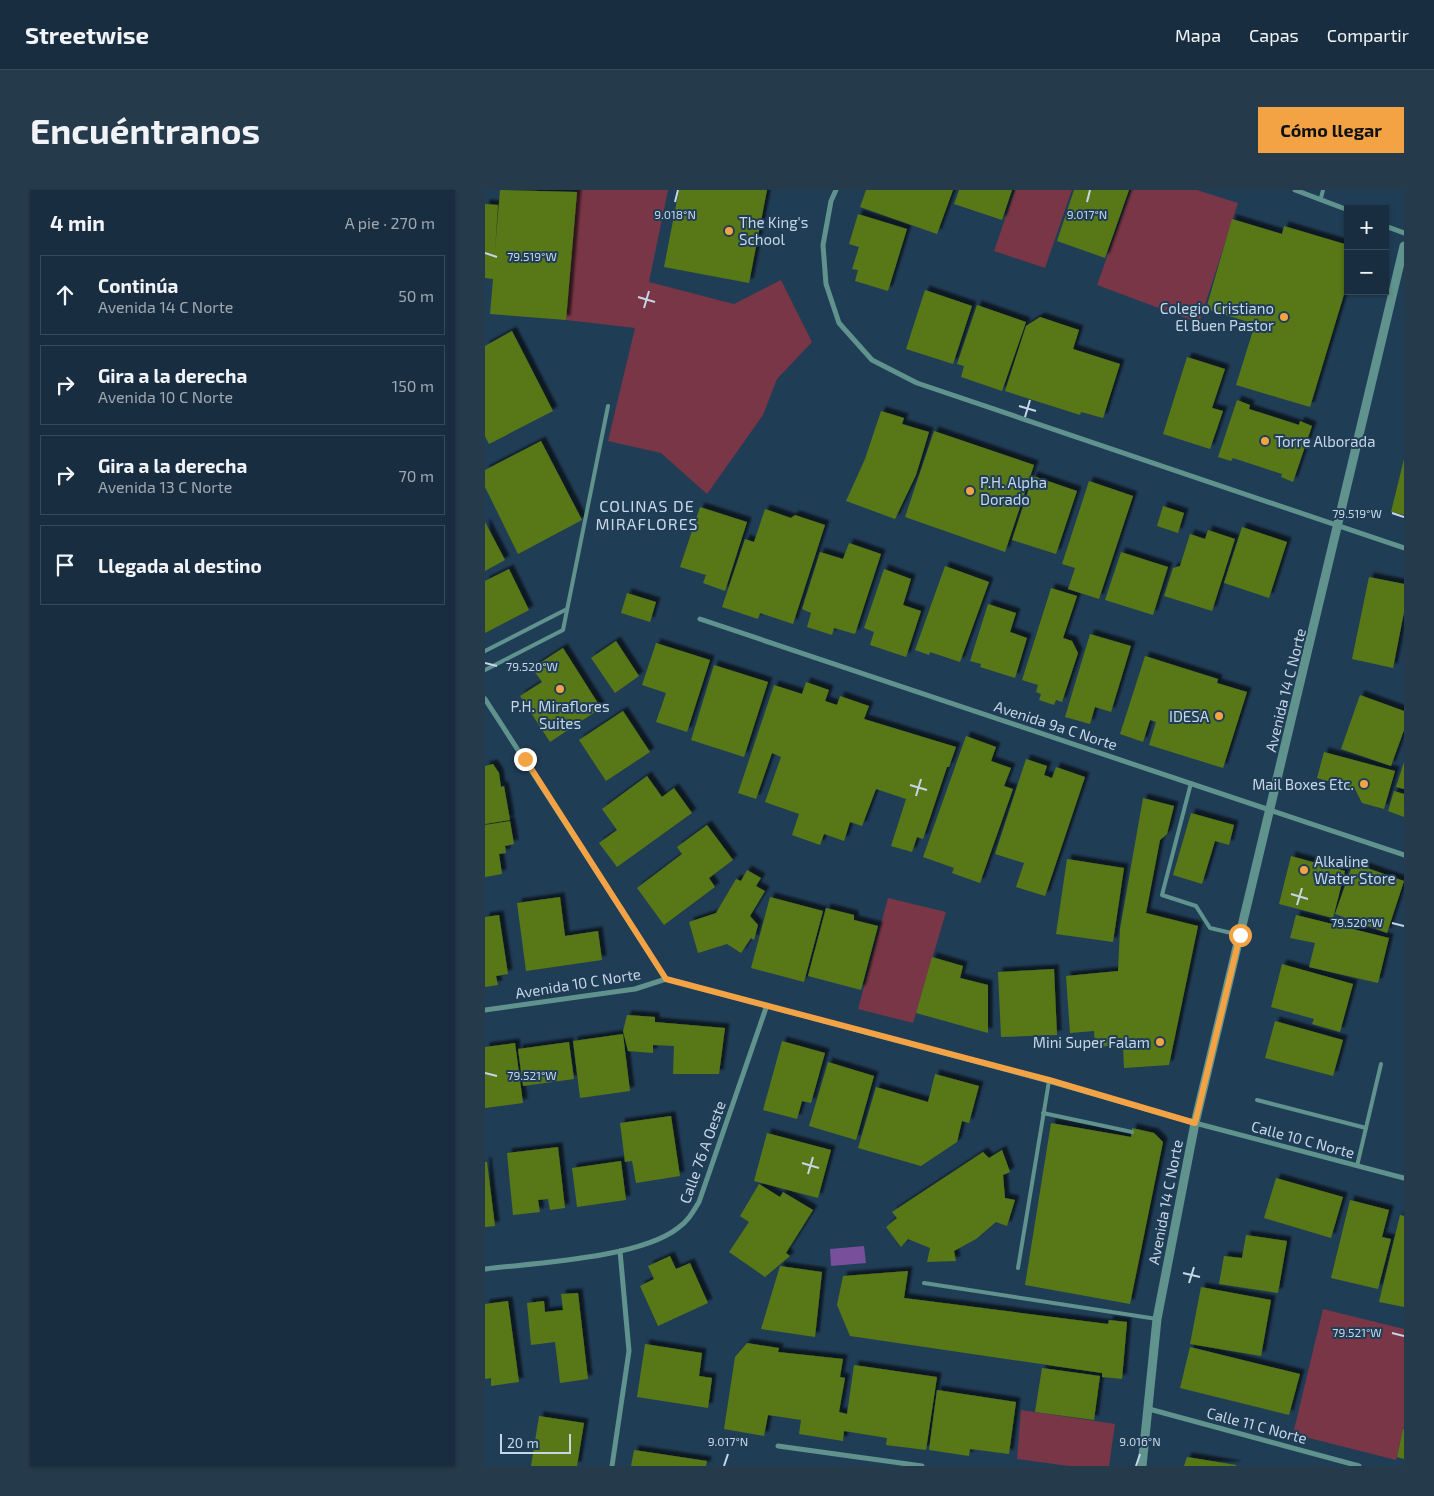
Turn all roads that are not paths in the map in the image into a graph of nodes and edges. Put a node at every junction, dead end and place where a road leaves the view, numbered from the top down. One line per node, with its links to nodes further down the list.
1 (836, 190): 10 (street)
2 (1295, 190): 4 (street)
3 (1323, 190): 4 (lane)
4 (1321, 198): 5 (street)
5 (1344, 208)
6 (1389, 228): 7 (street)
7 (1404, 234)
8 (1404, 246): 10 (street, Avenida 14 C Norte)
9 (608, 406): 12 (lane)
10 (1339, 526): 11 (street); 18 (street, Avenida 14 C Norte)
11 (1404, 548)
12 (567, 609): 14 (lane); 15 (lane)
13 (700, 619): 17 (street, Avenida 9a C Norte)
14 (485, 651)
15 (485, 670)
16 (485, 699): 21 (street)
17 (1191, 783): 18 (street, Avenida 9a C Norte); 20 (lane)
18 (1271, 810): 19 (street, Avenida 9a C Norte); 20 (street, Avenida 14 C Norte)
19 (1404, 855)
20 (1240, 935): 28 (street, Avenida 14 C Norte)
21 (666, 979): 22 (street); 23 (street, Avenida 10 C Norte)
22 (767, 1005): 25 (street); 33 (street, Calle 76 A Oeste)
23 (485, 1010)
24 (1381, 1064): 29 (lane)
25 (1049, 1080): 27 (lane); 28 (street)
26 (1257, 1100): 29 (lane)
27 (1043, 1113): 30 (lane); 34 (lane)
28 (1195, 1123): 31 (street, Calle 10 C Norte); 37 (street, Avenida 14 C Norte)
29 (1366, 1128): 31 (lane)
30 (1132, 1132)
31 (1357, 1166): 32 (street, Calle 10 C Norte)
32 (1404, 1178)
33 (620, 1252): 35 (street, Calle 76 A Oeste); 40 (street)
34 (1018, 1268)
35 (485, 1269)
36 (924, 1283): 37 (lane)
37 (1157, 1319): 38 (street, Avenida 14 C Norte)
38 (1149, 1408): 42 (street, Avenida 14 C Norte); 43 (street, Calle 11 C Norte)
39 (778, 1446): 41 (street)
40 (612, 1466)
41 (922, 1466)
42 (1142, 1466)
43 (1359, 1466)

